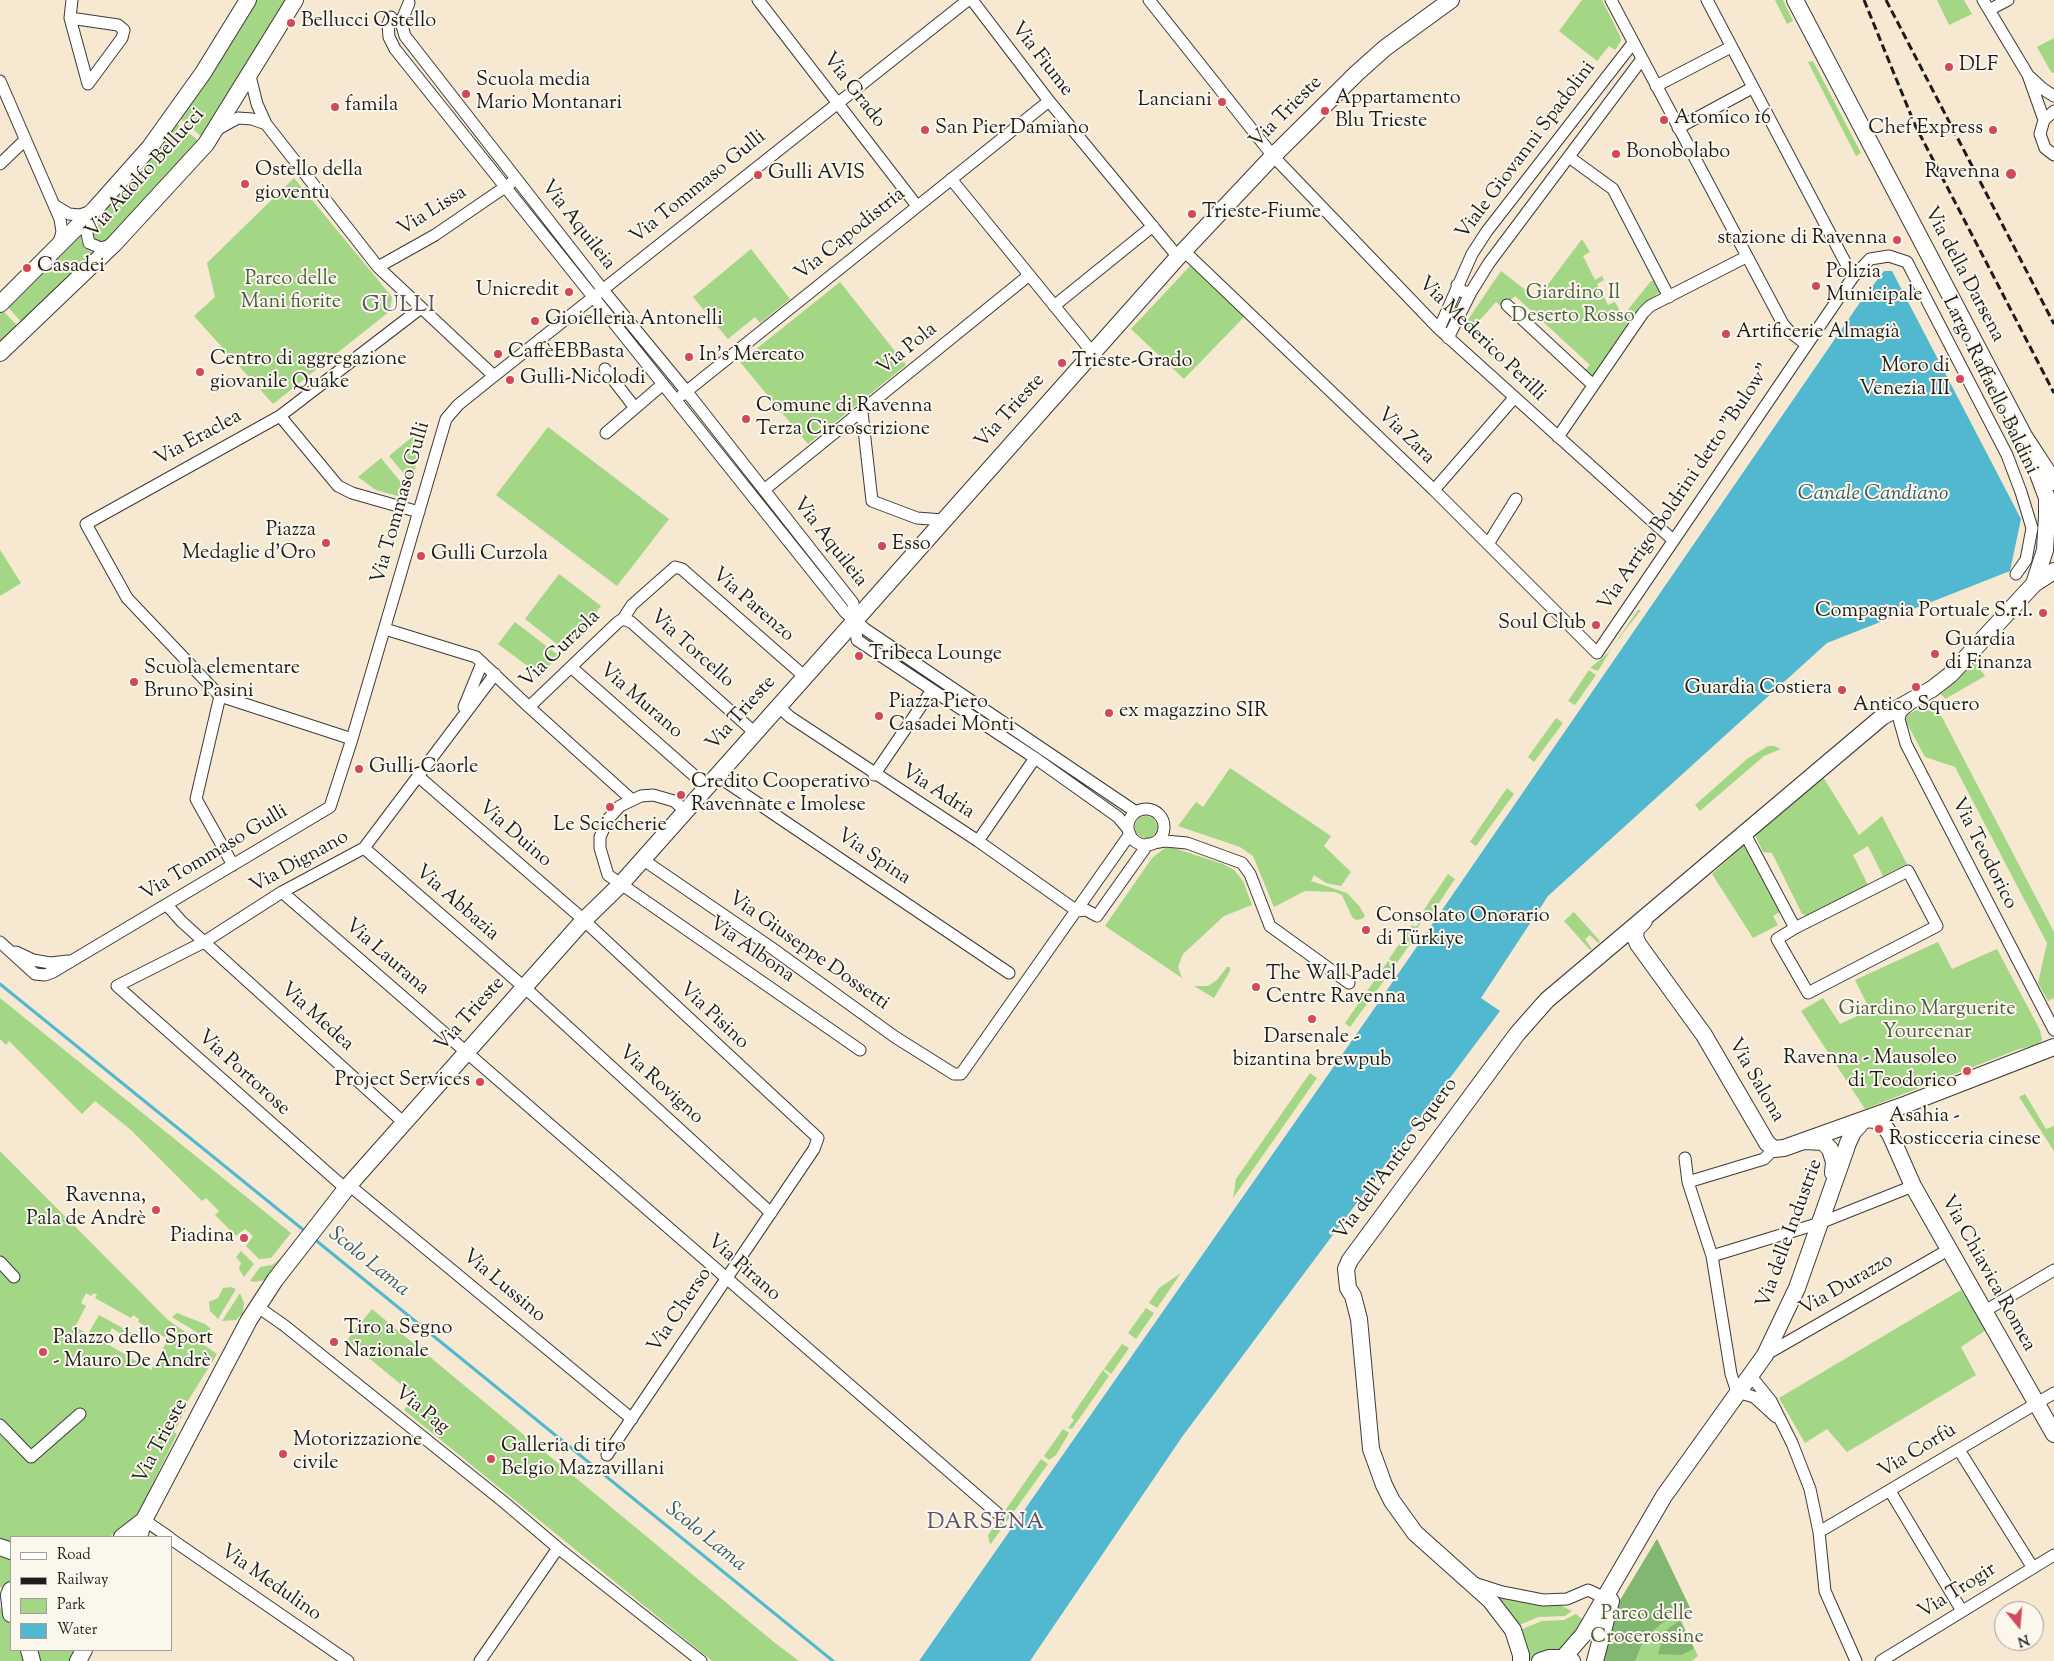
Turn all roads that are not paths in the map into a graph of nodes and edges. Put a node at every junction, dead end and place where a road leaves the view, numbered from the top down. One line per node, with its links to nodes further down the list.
1 (72, 0): 15 (street)
2 (248, 0): 33 (street)
3 (295, 0): 20 (street, Via Adolfo Bellucci)
4 (758, 0): 25 (street, Via Grado)
5 (970, 0): 25 (street, Via Tommaso Gulli); 26 (street, Via Fiume)
6 (1149, 0): 35 (street, Via Mederico Perilli)
7 (1451, 0): 35 (street, Via Trieste)
8 (1611, 0): 16 (street)
9 (1707, 0): 17 (street)
10 (1795, 0): 78 (street, Via della Darsena)
11 (1983, 0): 14 (street)
12 (2008, 0): 14 (street)
13 (410, 2): 39 (street, Via Aquileia); 40 (street, Via Aquileia)
14 (1989, 10): 19 (street)
15 (70, 18): 15 (street)
16 (1632, 43): 18 (street); 53 (street, Viale Giovanni Spadolini)
17 (1732, 49): 22 (street); 23 (street)
18 (1642, 59): 22 (street); 36 (street, Viale Giovanni Spadolini)
19 (2028, 75): 24 (street); 28 (street)
20 (250, 76): 29 (street); 31 (street, Via Adolfo Bellucci)
21 (0, 81): 32 (street)
22 (1656, 86): 30 (street)
23 (1752, 88): 30 (street); 52 (street)
24 (2054, 96)
25 (838, 101): 42 (street, Via Grado); 54 (street, Via Tommaso Gulli)
26 (1049, 101): 38 (street, Via Capodistria); 44 (street, Via Fiume)
27 (2054, 111): 28 (street)
28 (2044, 120): 34 (street)
29 (266, 124): 31 (street); 50 (street)
30 (1678, 128): 49 (street)
31 (218, 129): 45 (street, Via Adolfo Bellucci)
32 (25, 140): 37 (street); 41 (street)
33 (150, 147): 43 (street); 45 (street)
34 (2054, 155)
35 (1273, 156): 47 (street, Via Trieste); 62 (street, Via Mederico Perilli)
36 (1569, 157): 55 (street, Viale Giovanni Spadolini); 57 (street)
37 (0, 164)
38 (951, 179): 42 (street, Via Capodistria); 51 (street)
39 (516, 180): 40 (street, Via Lissa); 54 (street, Via Aquileia)
40 (505, 187): 50 (street, Via Lissa); 56 (street, Via Aquileia)
41 (54, 205): 43 (street); 46 (street)
42 (917, 206): 71 (street, Via Capodistria)
43 (94, 210): 46 (street)
44 (1153, 226): 47 (street, Via Fiume); 60 (street)
45 (114, 244): 66 (street, Via Adolfo Bellucci)
46 (57, 247): 58 (street)
47 (1181, 254): 65 (street, Via Trieste); 82 (street, Via Zara)
48 (1889, 256): 52 (street, Via Arrigo Boldrini detto "Bulow"); 90 (street, Largo Raffaello Baldini)
49 (1746, 257): 57 (street); 64 (street)
50 (378, 267): 61 (street)
51 (1028, 276): 60 (street); 75 (street, Via Pola)
52 (1853, 277): 64 (street, Via Arrigo Boldrini detto "Bulow")
53 (1457, 285): 55 (street); 62 (street, Viale Giovanni Spadolini)
54 (603, 290): 56 (street, Via Tommaso Gulli); 71 (street, Via Aquileia)
55 (1471, 292): 63 (street, Viale Giovanni Spadolini)
56 (593, 297): 68 (street, Via Tommaso Gulli); 69 (street, Via Aquileia)
57 (1669, 297): 70 (street)
58 (0, 304)
59 (1507, 305): 70 (street)
60 (1054, 306): 65 (street)
61 (420, 308): 68 (street); 76 (street, Via Eraclea)
62 (1439, 329): 63 (street, Via Mederico Perilli)
63 (1448, 338): 72 (street, Via Mederico Perilli)
64 (1803, 341): 86 (street, Via Arrigo Boldrini detto "Bulow")
65 (1092, 352): 85 (street, Via Trieste)
66 (0, 353)
67 (605, 369): 74 (street)
68 (494, 376): 84 (street, Via Tommaso Gulli)
69 (663, 384): 73 (street, Via Aquileia); 74 (street)
70 (1594, 385): 79 (street)
71 (687, 392): 73 (street, Via Capodistria); 81 (street, Via Aquileia)
72 (1514, 398): 79 (street, Via Mederico Perilli); 82 (street)
73 (676, 399): 93 (street, Via Aquileia)
74 (635, 408): 77 (street)
75 (862, 412): 81 (street, Via Pola); 85 (street)
76 (280, 416): 84 (street); 101 (street, Via Eraclea)
77 (606, 432)
78 (2024, 436): 80 (street, Via della Darsena); 91 (street, Via della Darsena)
79 (1558, 438): 86 (street, Via Mederico Perilli)
80 (2054, 482)
81 (764, 490): 93 (street, Via Aquileia)
82 (1434, 490): 87 (street, Via Zara)
83 (1516, 499): 87 (street)
84 (419, 512): 94 (street, Via Tommaso Gulli)
85 (943, 520): 93 (street, Via Trieste)
86 (1669, 537): 95 (street, Via Arrigo Boldrini detto "Bulow")
87 (1488, 544): 95 (street, Via Zara)
88 (675, 567): 92 (street, Via Curzola); 99 (street, Via Parenzo)
89 (2054, 571): 91 (street)
90 (2016, 574)
91 (2034, 584): 102 (street, Via dell'Antico Squero)
92 (624, 619): 97 (street, Via Curzola); 106 (street, Via Torcello)
93 (853, 620): 99 (street, Via Trieste); 100 (street); 114 (street)
94 (385, 629): 96 (street, Via Curzola); 107 (street, Via Tommaso Gulli)
95 (1596, 653)
96 (482, 663): 98 (street, Via Curzola); 105 (street, Via Dignano)
97 (571, 667): 104 (street, Via Curzola); 111 (street, Via Murano)
98 (495, 674): 104 (street, Via Curzola); 105 (street, Via Dignano)
99 (804, 676): 103 (street, Via Trieste)
100 (932, 690): 108 (street); 109 (street)
101 (220, 696): 107 (street); 123 (street)
102 (1918, 697): 117 (street, Via dell'Antico Squero); 138 (street, Via Teodorico)
103 (778, 706): 106 (street, Via Trieste); 109 (street, Via Adria)
104 (532, 710): 112 (street)
105 (458, 723): 110 (street, Via Dignano)
106 (754, 732): 111 (street, Via Trieste)
107 (352, 739): 123 (street, Via Tommaso Gulli)
108 (1035, 758): 116 (street); 118 (street)
109 (874, 775): 118 (street, Via Adria)
110 (419, 777): 121 (street, Via Dignano); 130 (street, Via Duino)
111 (711, 781): 113 (street, Via Trieste); 134 (street, Via Spina)
112 (632, 800): 113 (street); 124 (street, Via Albona)
113 (684, 810): 122 (street, Via Trieste)
114 (1136, 812): 115 (street); 116 (street)
115 (1163, 825): 119 (street); 120 (street)
116 (1129, 832): 120 (street); 128 (street)
117 (1745, 834): 129 (street, Via dell'Antico Squero); 131 (street)
118 (978, 841): 128 (street, Via Adria)
119 (1187, 843): 120 (street); 135 (street)
120 (1150, 844): 128 (street)
121 (364, 848): 125 (street, Via Dignano); 137 (street, Via Abbazia)
122 (642, 859): 124 (street, Via Trieste); 128 (street, Via Giuseppe Dossetti)
123 (233, 865): 126 (street, Via Tommaso Gulli)
124 (620, 885): 130 (street, Via Trieste); 140 (street, Via Albona)
125 (282, 892): 132 (street, Via Dignano); 141 (street, Via Laurana)
126 (179, 898): 127 (street, Via Tommaso Gulli); 132 (street, Via Medea)
127 (167, 906): 132 (street, Via Medea); 133 (street, Via Tommaso Gulli)
128 (1077, 910)
129 (1647, 917): 148 (street, Via Salona); 187 (street, Via dell'Antico Squero)
130 (583, 921): 137 (street, Via Trieste); 146 (street, Via Pisino)
131 (1795, 928): 131 (street)
132 (201, 939): 136 (street, Via Dignano); 144 (street, Via Medea)
133 (0, 941)
134 (1009, 973)
135 (1349, 983)
136 (116, 986): 153 (street, Via Portorose)
137 (524, 988): 141 (street, Via Trieste); 154 (street, Via Rovigno)
138 (2054, 1030)
139 (2054, 1047): 142 (street)
140 (860, 1050)
141 (465, 1052): 144 (street, Via Trieste); 161 (street, Via Pirano)
142 (1907, 1104): 143 (street, Via Salona); 145 (street)
143 (1865, 1119): 145 (street); 147 (street, Via Salona); 151 (street, Via delle Industrie)
144 (403, 1122): 153 (street, Via Trieste)
145 (1890, 1134): 152 (street, Via Chiavica Romea)
146 (818, 1138): 154 (street, Via Cherso)
147 (1805, 1141): 148 (street, Via Salona); 151 (street)
148 (1774, 1149): 150 (street)
149 (1685, 1158): 150 (street)
150 (1688, 1182): 157 (street)
151 (1832, 1182): 155 (street, Via delle Industrie)
152 (1913, 1186): 155 (street, Via Chiavica Romea); 156 (street, Via Chiavica Romea)
153 (347, 1187): 162 (street, Via Trieste); 170 (street, Via Lussino)
154 (771, 1213): 161 (street, Via Cherso)
155 (1820, 1223): 157 (street, Via Chiavica Romea); 164 (street, Via delle Industrie)
156 (1948, 1250): 163 (street, Via Chiavica Romea); 164 (street, Via Durazzo)
157 (1712, 1256): 166 (street)
158 (0, 1262): 160 (street)
159 (2054, 1270): 163 (street)
160 (14, 1277)
161 (725, 1279): 170 (street, Via Cherso); 177 (street, Via Pirano)
162 (258, 1307): 178 (street, Via Trieste); 184 (street, Via Pag)
163 (1983, 1312): 168 (street, Via Chiavica Romea)
164 (1765, 1355): 165 (street, Via delle Industrie)
165 (1750, 1375): 166 (street, Via delle Industrie); 171 (street)
166 (1737, 1392): 171 (street); 189 (street, Via delle Industrie)
167 (2054, 1393): 168 (street, Via Corfù)
168 (2036, 1404): 173 (street, Via Chiavica Romea); 174 (street, Via Corfù)
169 (80, 1414): 172 (street)
170 (632, 1419): 175 (street, Via Cherso)
171 (1781, 1422): 179 (street)
172 (0, 1425)
173 (2054, 1434)
174 (1959, 1450): 176 (street, Via Corfù); 186 (street)
175 (607, 1455)
176 (1890, 1491): 179 (street, Via Corfù); 190 (street)
177 (997, 1513)
178 (144, 1520): 180 (street, Via Trieste); 181 (street, Via Trieste); 182 (street, Via Medulino)
179 (1820, 1532): 199 (street)
180 (123, 1536)
181 (139, 1536)
182 (167, 1536)
183 (172, 1539): 193 (street, Via Medulino)
184 (558, 1548): 194 (street); 195 (street, Via Pag)
185 (2054, 1555): 186 (street, Via Trogir)
186 (2033, 1568): 190 (street, Via Trogir)
187 (1468, 1580): 189 (street); 196 (street, Via dell'Antico Squero)
188 (0, 1597): 191 (street)
189 (1607, 1603): 192 (street, Via delle Industrie); 198 (street, Via delle Industrie)
190 (1962, 1611): 200 (street, Via Trogir)
191 (10, 1613)
192 (1568, 1659): 197 (street)
193 (348, 1661)
194 (480, 1661)
195 (701, 1661)
196 (1520, 1661)
197 (1540, 1661)
198 (1596, 1661)
199 (1856, 1661)
200 (1881, 1661)

